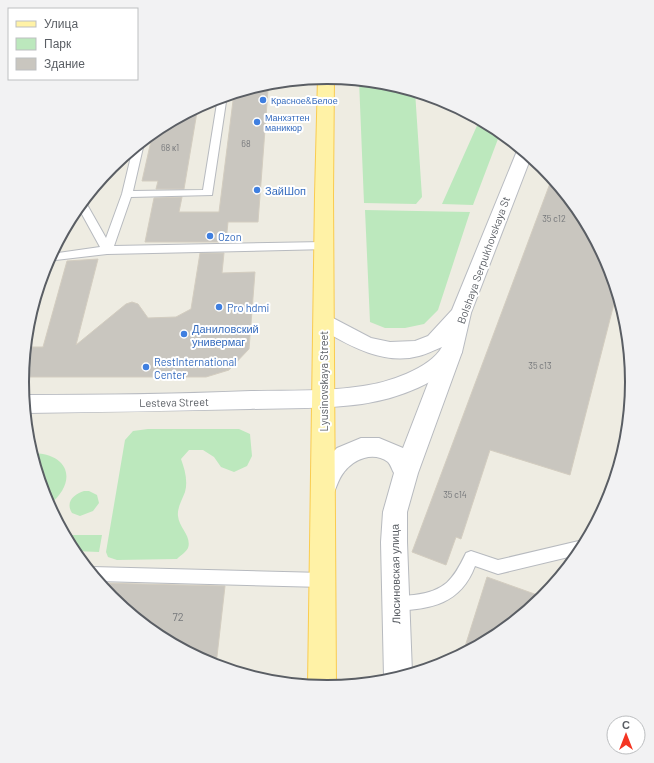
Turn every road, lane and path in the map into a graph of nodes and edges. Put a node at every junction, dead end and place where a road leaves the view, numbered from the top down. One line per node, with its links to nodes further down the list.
1 (326, 84): 7 (main road, Lyusinovskaya Street)
2 (222, 103): 5 (lane)
3 (137, 152): 5 (lane)
4 (523, 157): 10 (street, Bolshaya Serpukhovskaya St)
5 (127, 194): 8 (lane)
6 (84, 209): 8 (lane)
7 (324, 246): 8 (lane); 11 (main road, Lyusinovskaya Street)
8 (107, 250): 9 (lane)
9 (57, 257)
10 (461, 313): 11 (street); 12 (street, Bolshaya Serpukhovskaya St)
11 (324, 322): 13 (main road, Lyusinovskaya Street)
12 (451, 352): 13 (street); 15 (street, Люсиновская улица)
13 (323, 398): 14 (street, Lesteva Street); 16 (main road, Lyusinovskaya Street)
14 (30, 404)
15 (406, 473): 16 (street); 20 (street, Люсиновская улица)
16 (323, 490): 19 (main road, Lyusinovskaya Street)
17 (573, 549): 20 (lane)
18 (100, 574): 19 (lane)
19 (323, 580): 22 (main road, Lyusinovskaya Street)
20 (395, 604): 21 (street, Люсиновская улица)
21 (398, 671)
22 (322, 680)

